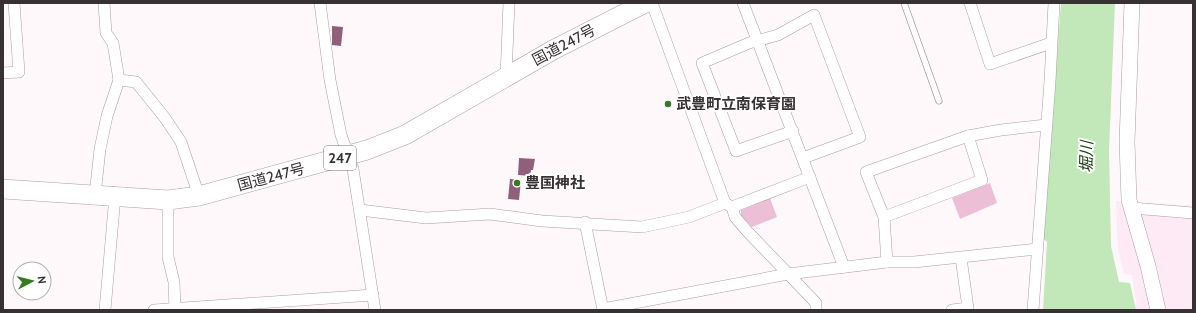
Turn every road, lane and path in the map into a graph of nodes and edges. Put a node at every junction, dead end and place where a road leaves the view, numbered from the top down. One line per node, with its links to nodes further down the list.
1 (14, 3): 14 (street)
2 (104, 3): 16 (street)
3 (320, 3): 21 (street)
4 (509, 3): 15 (street)
5 (645, 3): 15 (highway, 国道247号 / 247)
6 (652, 3): 29 (street)
7 (743, 3): 12 (street)
8 (904, 3): 17 (lane)
9 (970, 3): 13 (street)
10 (1054, 3): 13 (street)
11 (1132, 3): 30 (street)
12 (759, 41): 19 (street); 19 (street); 22 (street)
13 (1051, 43): 18 (street)
14 (3, 73)
15 (506, 77): 21 (highway, 国道247号 / 247)
16 (119, 80): 25 (street); 27 (street)
17 (939, 101)
18 (1046, 125): 20 (street); 35 (street)
19 (793, 131): 22 (street)
20 (968, 136): 33 (street); 33 (street)
21 (348, 156): 27 (highway, 国道247号 / 247); 31 (street)
22 (803, 158): 23 (street)
23 (810, 177): 29 (street); 38 (street)
24 (3, 189): 25 (highway, 国道247号 / 247)
25 (95, 195): 26 (highway, 国道247号 / 247)
26 (115, 196): 28 (highway, 国道247号 / 247); 43 (street)
27 (199, 196): 28 (highway, 国道247号 / 247)
28 (168, 200): 41 (street)
29 (729, 205): 34 (street); 39 (street)
30 (1132, 208): 32 (street); 49 (street)
31 (360, 210): 34 (street); 40 (street)
32 (1193, 213)
33 (884, 217): 37 (street)
34 (585, 222): 42 (street)
35 (1037, 250): 36 (street); 48 (street)
36 (961, 258): 37 (street); 47 (street)
37 (887, 262): 38 (street)
38 (844, 267): 39 (street)
39 (788, 274): 42 (street); 46 (street)
40 (373, 295): 41 (street); 45 (street)
41 (182, 309): 44 (street)
42 (603, 309)
43 (105, 310)
44 (154, 310)
45 (375, 310)
46 (816, 310)
47 (952, 310)
48 (1032, 310)
49 (1158, 310)

